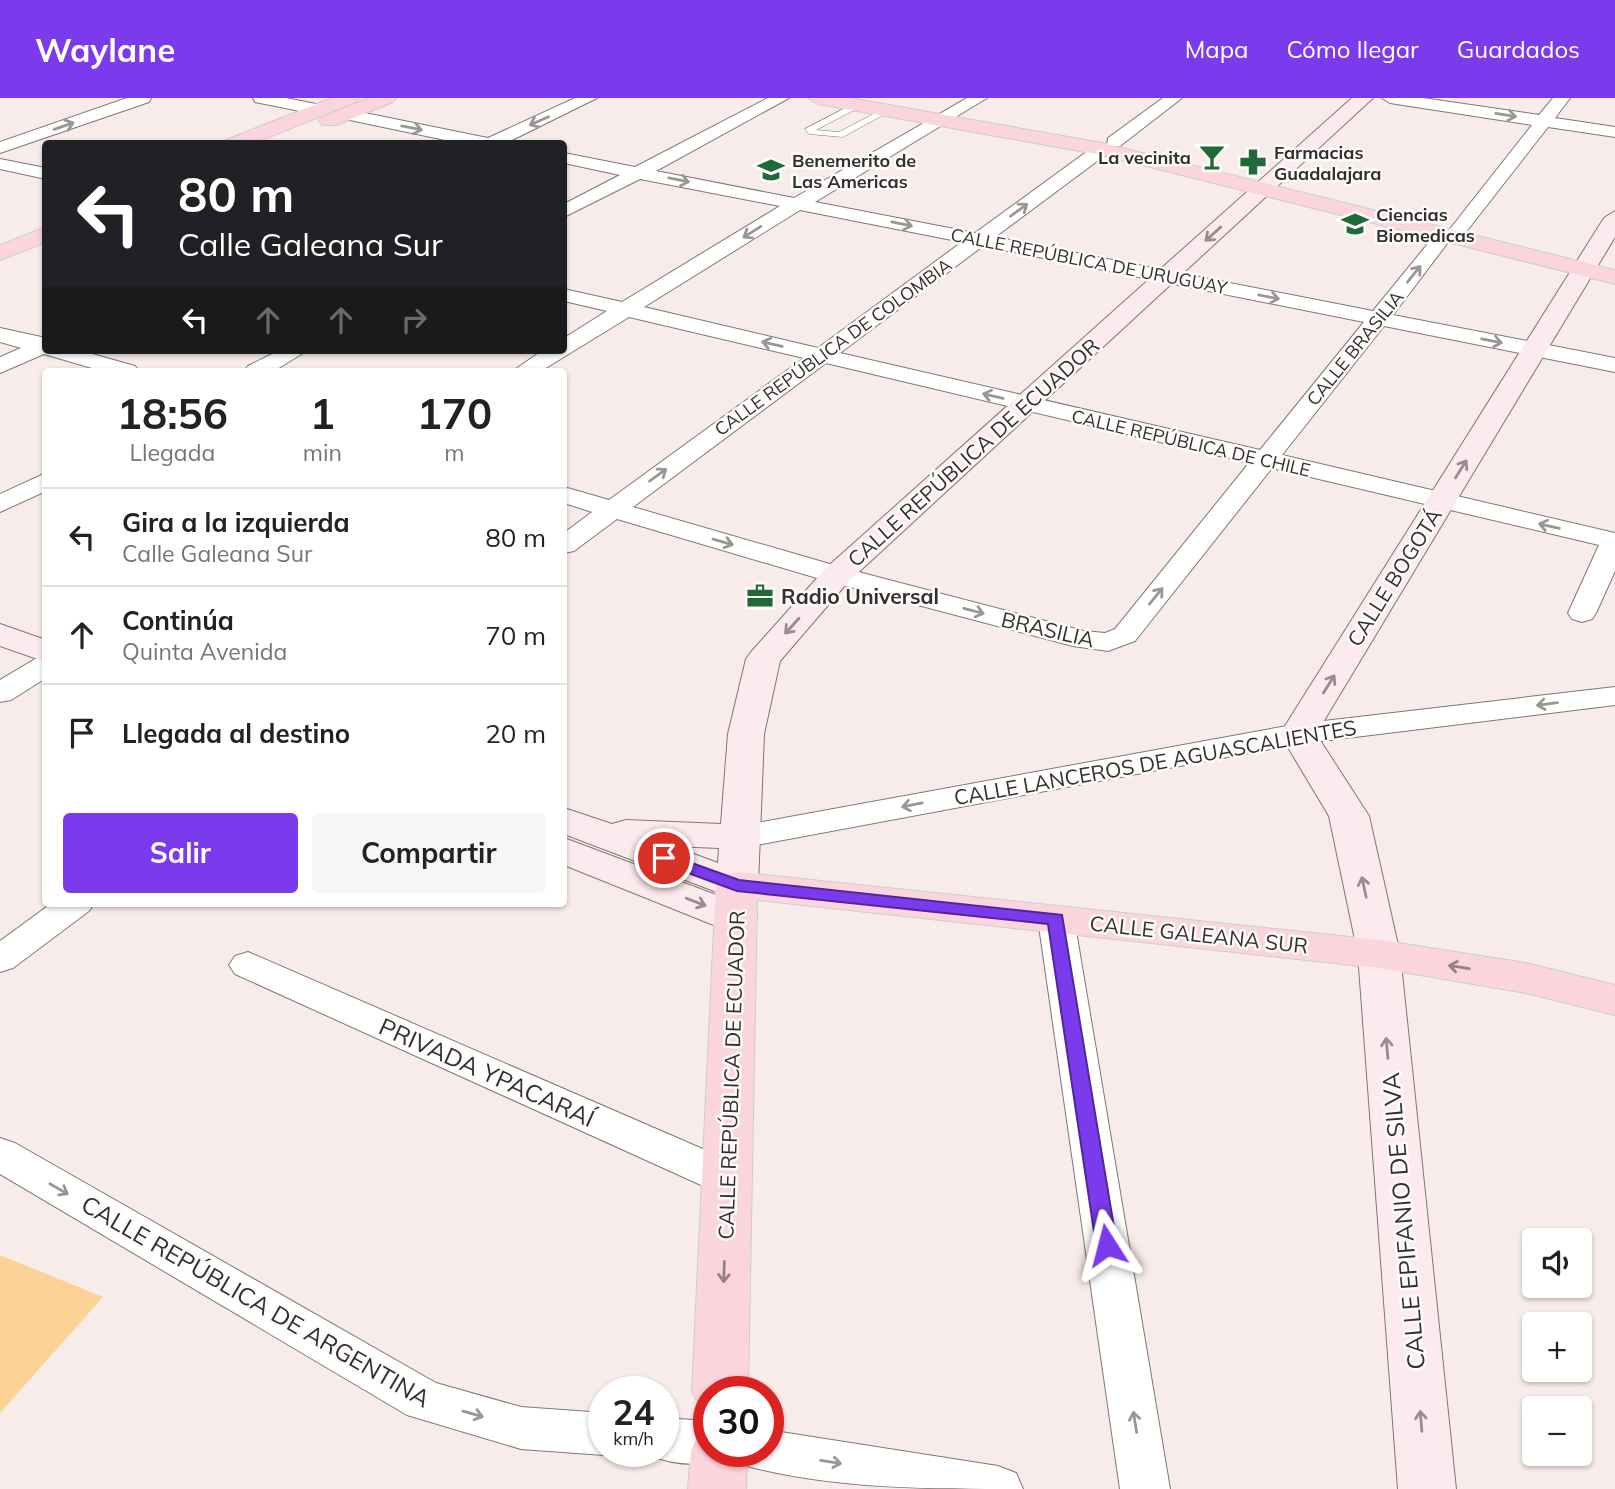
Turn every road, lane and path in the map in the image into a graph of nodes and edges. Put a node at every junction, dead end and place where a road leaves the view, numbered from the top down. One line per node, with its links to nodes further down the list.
1 (143, 98): 24 (street, one-way to 1)
2 (261, 98): 14 (street)
3 (386, 98): 13 (main road)
4 (589, 98): 22 (street, one-way to 22)
5 (781, 98): 27 (street)
6 (818, 98): 12 (main road)
7 (979, 98): 16 (street)
8 (1174, 98): 23 (street, CALLE REPÚBLICA DE COLOMBIA)
9 (1363, 98): 29 (street, CALLE REPÚBLICA DE ECUADOR)
10 (1390, 98): 17 (street, one-way to 17)
11 (1562, 98): 17 (street, CALLE BRASILIA)
12 (860, 101): 15 (main road); 15 (lane); 16 (main road)
13 (347, 106): 14 (main road); 20 (main road); 21 (street, one-way to 21)
14 (320, 110): 19 (main road)
15 (888, 110): 16 (main road)
16 (948, 117): 23 (main road); 30 (street)
17 (1545, 121): 18 (street); 34 (street, CALLE BRASILIA)
18 (1615, 132)
19 (243, 140)
20 (280, 140)
21 (478, 140)
22 (497, 140)
23 (1108, 145): 29 (main road); 37 (street, CALLE REPÚBLICA DE COLOMBIA, one-way to 23)
24 (0, 148)
25 (567, 159): 27 (street, CALLE REPÚBLICA DE URUGUAY)
26 (0, 164): 28 (street)
27 (638, 172): 30 (street, CALLE REPÚBLICA DE URUGUAY, one-way to 30); 31 (street)
28 (42, 173)
29 (1267, 184): 34 (main road); 40 (street, CALLE REPÚBLICA DE ECUADOR, one-way to 40)
30 (797, 204): 37 (street, CALLE REPÚBLICA DE URUGUAY, one-way to 37); 42 (street, one-way to 42)
31 (567, 209)
32 (1615, 218): 39 (street, CALLE BOGOTÁ)
33 (42, 219): 35 (main road)
34 (1452, 231): 39 (main road); 43 (street, CALLE BRASILIA, one-way to 34)
35 (0, 235)
36 (42, 236): 38 (main road)
37 (979, 239): 40 (street, CALLE REPÚBLICA DE URUGUAY); 52 (street, CALLE REPÚBLICA DE COLOMBIA)
38 (0, 253)
39 (1600, 269): 47 (street, CALLE BOGOTÁ)
40 (1166, 276): 43 (street, CALLE REPÚBLICA DE URUGUAY, one-way to 43); 58 (street, CALLE REPÚBLICA DE ECUADOR)
41 (567, 296): 42 (street, CALLE REPÚBLICA DE CHILE)
42 (625, 309): 45 (street); 52 (street, CALLE REPÚBLICA DE CHILE, one-way to 42)
43 (1378, 318): 47 (street, CALLE REPÚBLICA DE URUGUAY, one-way to 47); 59 (street, CALLE BRASILIA)
44 (0, 335): 46 (street)
45 (567, 345)
46 (42, 347)
47 (1534, 349): 53 (street, CALLE REPÚBLICA DE URUGUAY); 62 (street, CALLE BOGOTÁ, one-way to 47)
48 (42, 350): 54 (street)
49 (68, 354): 55 (street)
50 (289, 354): 56 (street)
51 (553, 354): 57 (street)
52 (821, 356): 58 (street, CALLE REPÚBLICA DE CHILE, one-way to 52); 64 (street, CALLE REPÚBLICA DE COLOMBIA, one-way to 52)
53 (1615, 365)
54 (0, 366)
55 (117, 368)
56 (262, 368)
57 (530, 368)
58 (1026, 404): 59 (street, CALLE REPÚBLICA DE CHILE); 67 (street, CALLE REPÚBLICA DE ECUADOR)
59 (1264, 461): 62 (street, CALLE REPÚBLICA DE CHILE); 67 (street, BRASILIA, one-way to 59)
60 (42, 483): 63 (street)
61 (567, 496): 64 (street)
62 (1441, 501): 65 (street, CALLE REPÚBLICA DE CHILE, one-way to 62); 76 (street, CALLE BOGOTÁ, one-way to 62)
63 (0, 505)
64 (612, 509): 66 (street, CALLE REPÚBLICA DE COLOMBIA); 67 (street, one-way to 67)
65 (1615, 541): 69 (street)
66 (567, 543)
67 (837, 575): 78 (street, CALLE REPÚBLICA DE ECUADOR, one-way to 78)
68 (0, 608): 70 (street)
69 (1582, 613)
70 (42, 624)
71 (0, 634): 72 (street)
72 (42, 650)
73 (42, 667): 74 (street)
74 (0, 693)
75 (1615, 696): 76 (street, CALLE LANCEROS DE AGUASCALIENTES, one-way to 76)
76 (1298, 734): 78 (street, CALLE LANCEROS DE AGUASCALIENTES, one-way to 78); 82 (street, one-way to 76)
77 (573, 834): 78 (street); 79 (street)
78 (740, 837): 79 (street, CALLE REPÚBLICA DE ECUADOR)
79 (736, 902): 81 (main road, CALLE GALEANA SUR); 87 (main road, CALLE REPÚBLICA DE ECUADOR)
80 (71, 907): 83 (street)
81 (1056, 919): 82 (main road, CALLE GALEANA SUR); 94 (street, one-way to 81)
82 (1379, 954): 85 (main road, CALLE GALEANA SUR, one-way to 82); 95 (street, CALLE EPIFANIO DE SILVA, one-way to 82)
83 (0, 959)
84 (248, 965): 87 (street, PRIVADA YPACARAÍ)
85 (1615, 1000)
86 (0, 1154): 89 (street, CALLE REPÚBLICA DE ARGENTINA, one-way to 89)
87 (727, 1178): 88 (main road, CALLE REPÚBLICA DE ECUADOR, one-way to 88)
88 (720, 1376)
89 (588, 1433)
90 (784, 1454): 93 (street, one-way to 93)
91 (719, 1467): 92 (main road)
92 (718, 1489)
93 (998, 1489)
94 (1145, 1489)
95 (1427, 1489)

